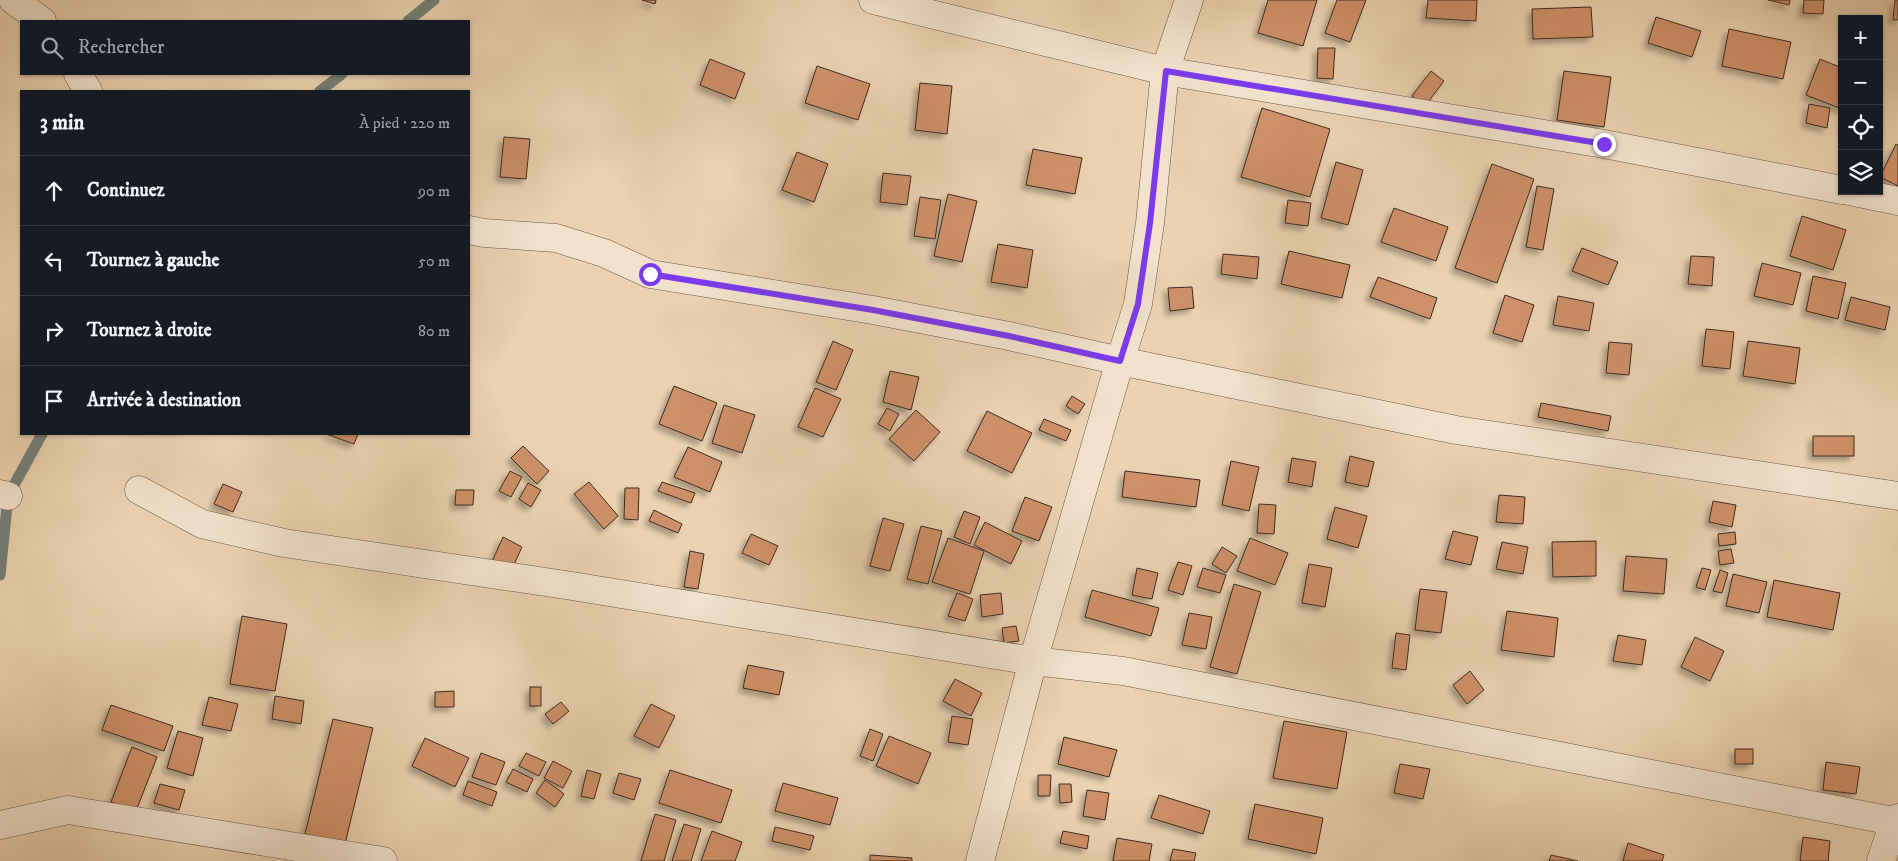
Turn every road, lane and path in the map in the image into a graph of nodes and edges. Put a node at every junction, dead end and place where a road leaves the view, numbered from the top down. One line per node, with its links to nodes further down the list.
1 (12, 0): 4 (street)
2 (873, 0): 5 (street)
3 (1189, 0): 5 (street)
4 (41, 20)
5 (1166, 71): 8 (street); 12 (street)
6 (79, 75): 7 (street)
7 (87, 90)
8 (1838, 189)
9 (1869, 195): 10 (street)
10 (1898, 201)
11 (470, 230): 12 (street)
12 (1120, 361): 14 (street); 15 (street)
13 (139, 490): 15 (street)
14 (1898, 496)
15 (1033, 660): 16 (street); 19 (street)
16 (1897, 821): 20 (street)
17 (0, 825): 18 (street)
18 (382, 861)
19 (980, 861)
20 (1881, 861)

